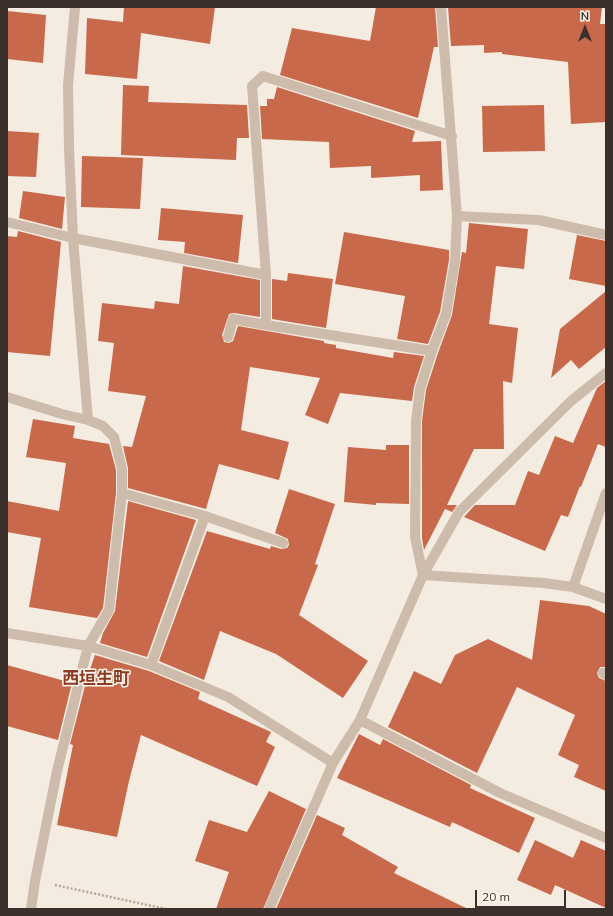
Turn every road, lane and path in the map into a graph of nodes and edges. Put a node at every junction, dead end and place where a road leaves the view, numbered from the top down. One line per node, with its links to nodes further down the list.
1 (75, 7): 7 (street)
2 (441, 7): 3 (street)
3 (452, 136): 4 (street); 8 (street)
4 (457, 216): 6 (street); 11 (street)
5 (7, 222): 7 (street)
6 (606, 235)
7 (73, 238): 8 (street); 14 (street)
8 (266, 275): 9 (street)
9 (266, 325): 10 (street); 11 (street)
10 (228, 338)
11 (432, 351): 19 (street)
12 (606, 373): 19 (street)
13 (7, 397): 14 (street)
14 (88, 420): 15 (street)
15 (122, 493): 17 (street); 23 (street)
16 (606, 493): 20 (street)
17 (205, 516): 18 (street); 24 (street)
18 (283, 543)
19 (423, 575): 20 (street); 25 (street)
20 (573, 587): 21 (street)
21 (606, 599)
22 (7, 633): 23 (street)
23 (88, 646): 24 (street); 28 (street)
24 (150, 665): 26 (street)
25 (360, 720): 26 (street); 27 (street)
26 (333, 763): 31 (street)
27 (606, 838)
28 (35, 881): 29 (street); 30 (path)
29 (31, 909)
30 (166, 909)
31 (269, 909)

